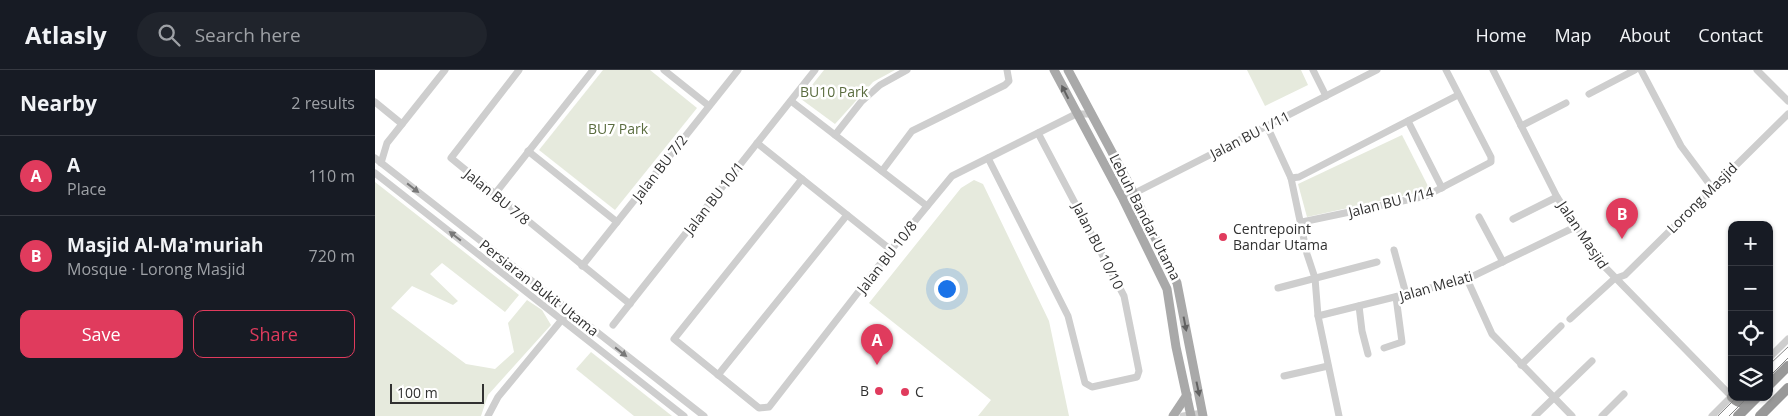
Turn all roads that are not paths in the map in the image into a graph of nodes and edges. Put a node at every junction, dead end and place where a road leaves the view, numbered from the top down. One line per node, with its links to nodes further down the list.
1 (445, 70): 31 (street)
2 (519, 70): 47 (street, Jalan BU 7/8)
3 (593, 70): 37 (street)
4 (664, 70): 26 (street)
5 (738, 70): 26 (street, Jalan BU 7/2)
6 (815, 70): 21 (street, Jalan BU 10/1)
7 (907, 70): 35 (street)
8 (1007, 70): 40 (street)
9 (1054, 70): 27 (main road, Lebuh Bandar Utama, one-way to 9)
10 (1068, 70): 22 (main road, Lebuh Bandar Utama)
11 (1313, 70): 20 (street)
12 (1377, 70): 20 (street, Jalan BU 1/11)
13 (1446, 70): 18 (street, Jalan BU 1/14)
14 (1493, 70): 33 (street, Jalan Masjid)
15 (1635, 70): 19 (street)
16 (1641, 70): 45 (street)
17 (1757, 70): 23 (street)
18 (1458, 94): 30 (street); 44 (street, Jalan BU 1/14)
19 (1589, 94)
20 (1326, 96): 32 (street, Jalan BU 1/11)
21 (791, 100): 35 (street); 36 (street, Jalan BU 10/1)
22 (1084, 100): 27 (street); 28 (main road, Lebuh Bandar Utama)
23 (1788, 101)
24 (375, 102): 31 (street)
25 (1566, 103): 33 (street)
26 (709, 106): 54 (street, Jalan BU 7/2)
27 (1076, 114): 28 (street); 34 (street); 49 (main road, Lebuh Bandar Utama)
28 (1091, 114): 46 (main road, Lebuh Bandar Utama)
29 (1788, 114): 45 (street, Lorong Masjid)
30 (1408, 121): 42 (street); 44 (street)
31 (402, 124): 39 (street)
32 (1267, 126): 42 (street); 46 (street, Jalan BU 1/11)
33 (1521, 126): 48 (street, Jalan Masjid)
34 (1038, 133): 38 (street, Jalan BU 10/8); 38 (street, Jalan BU 10/10)
35 (835, 135): 40 (street)
36 (757, 143): 43 (street); 68 (street, Jalan BU 10/1)
37 (529, 152): 47 (street); 54 (street)
38 (988, 158): 50 (street, Jalan BU 10/8)
39 (378, 160): 70 (street, Persiaran Bukit Utama, one-way to 70)
40 (882, 171): 50 (street)
41 (375, 173): 73 (street, Persiaran Bukit Utama, one-way to 41)
42 (1291, 178): 55 (street)
43 (802, 179): 51 (street); 84 (street)
44 (1442, 188): 55 (street, Jalan BU 1/14)
45 (1713, 188): 64 (street, Lorong Masjid)
46 (1134, 194): 49 (street, Jalan BU 1/11); 94 (main road, Lebuh Bandar Utama, one-way to 94)
47 (494, 195): 61 (street, Jalan BU 7/8)
48 (1557, 197): 53 (street); 56 (street, Jalan Masjid)
49 (1123, 199): 90 (main road, Lebuh Bandar Utama)
50 (927, 206): 57 (street, Jalan BU 10/8)
51 (847, 215): 57 (street); 84 (street)
52 (1479, 217): 60 (street)
53 (1513, 219)
54 (617, 222): 61 (street, Jalan BU 7/2)
55 (1301, 222): 62 (street)
56 (1575, 227): 60 (street, Jalan Melati); 64 (street, Jalan Masjid)
57 (891, 250): 84 (street, Jalan BU 10/8)
58 (1394, 250): 66 (street)
59 (1377, 262): 62 (street)
60 (1503, 262): 63 (street, Jalan Melati)
61 (582, 266): 68 (street, Jalan BU 7/8)
62 (1315, 278): 65 (street); 71 (street)
63 (1467, 279): 66 (street, Jalan Melati); 81 (street)
64 (1614, 279): 72 (street, Lorong Masjid); 88 (street, Jalan Masjid)
65 (1278, 288)
66 (1406, 294): 67 (street, Jalan Melati)
67 (1396, 297): 69 (street, Jalan Melati); 77 (street)
68 (630, 304): 74 (street, Jalan BU 10/1)
69 (1359, 306): 71 (street, Jalan Melati); 78 (street)
70 (569, 311): 73 (street); 97 (street, Persiaran Bukit Utama, one-way to 97)
71 (1318, 316): 82 (street)
72 (1570, 319)
73 (561, 320): 95 (street); 96 (street, Persiaran Bukit Utama)
74 (613, 325)
75 (1561, 326): 81 (street)
76 (1788, 339): 79 (street)
77 (1384, 348)
78 (1368, 354)
79 (1771, 356)
80 (1592, 361): 91 (street)
81 (1521, 365): 91 (street)
82 (1329, 366): 85 (street); 100 (street)
83 (1788, 366): 86 (highway)
84 (718, 375)
85 (1284, 376)
86 (1773, 381)
87 (1788, 388): 106 (highway)
88 (1728, 392)
89 (1624, 394): 103 (street)
90 (1187, 395): 98 (main road); 99 (main road, Lebuh Bandar Utama)
91 (1554, 398): 101 (street); 102 (street)
92 (1728, 400): 104 (street)
93 (1751, 401): 105 (highway)
94 (1203, 414): 99 (street)
95 (488, 416)
96 (683, 416)
97 (704, 416)
98 (1173, 416)
99 (1188, 416)
100 (1339, 416)
101 (1535, 416)
102 (1572, 416)
103 (1603, 416)
104 (1712, 416)
105 (1738, 416)
106 (1760, 416)

